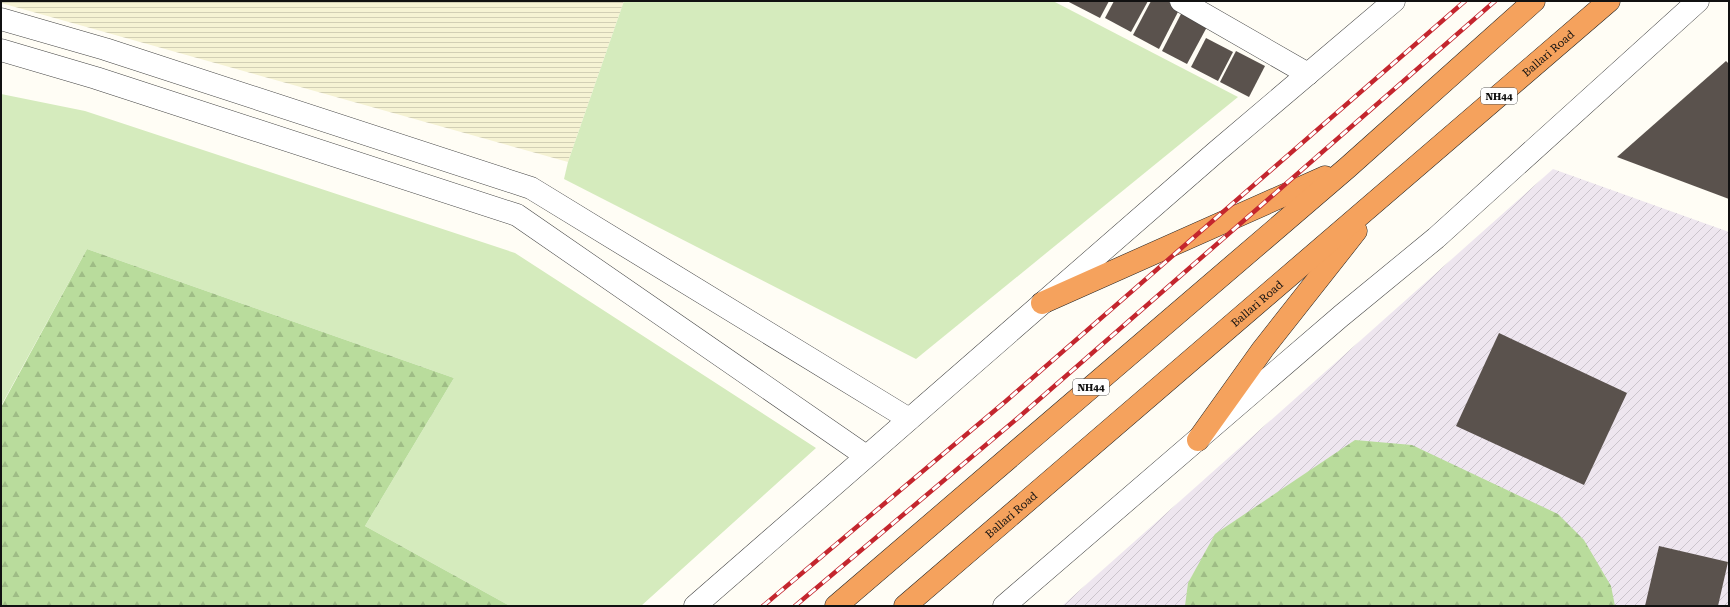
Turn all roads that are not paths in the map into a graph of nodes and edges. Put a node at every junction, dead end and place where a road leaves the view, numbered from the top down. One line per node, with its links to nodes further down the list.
1 (1181, 1): 8 (street)
2 (1394, 1): 8 (street)
3 (1534, 1): 9 (highway, NH44)
4 (1609, 1): 10 (highway, Ballari Road / NH44)
5 (1698, 1): 15 (street)
6 (1, 19): 11 (street)
7 (1, 50): 12 (street)
8 (1308, 74): 13 (street)
9 (1347, 168): 13 (highway); 18 (highway, NH44)
10 (1388, 191): 15 (highway); 19 (highway, Ballari Road / NH44)
11 (536, 192): 12 (street); 14 (street)
12 (522, 219): 16 (street)
13 (1042, 303): 14 (street)
14 (909, 419): 16 (street)
15 (1198, 440): 20 (street)
16 (866, 456): 17 (street)
17 (695, 606)
18 (836, 606)
19 (905, 606)
20 (1004, 606)

